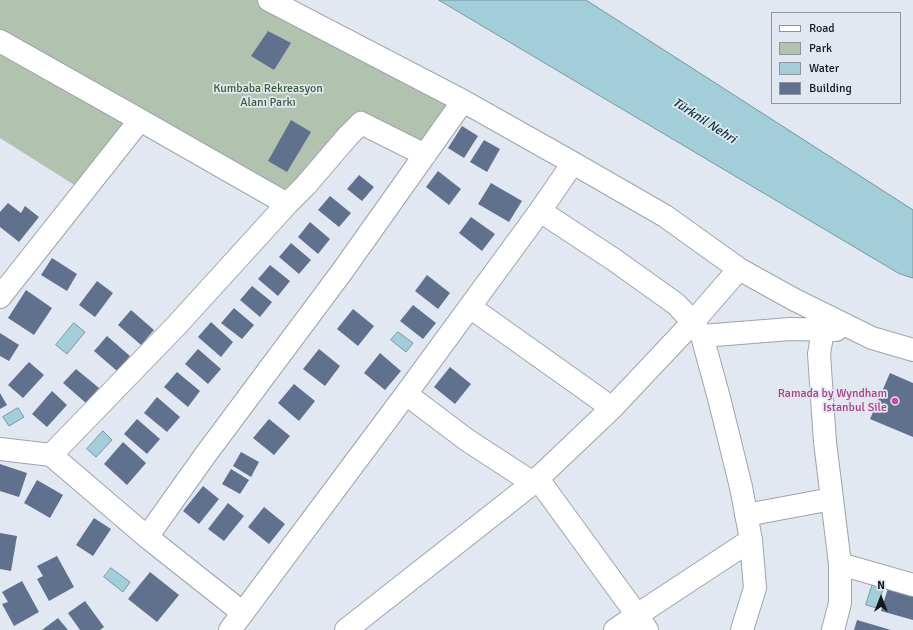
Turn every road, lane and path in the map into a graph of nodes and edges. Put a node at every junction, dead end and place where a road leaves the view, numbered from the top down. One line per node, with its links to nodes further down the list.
1 (269, 0): 3 (street)
2 (0, 41): 4 (street)
3 (463, 101): 5 (street); 6 (street)
4 (140, 120): 7 (street); 10 (street)
5 (425, 155): 7 (street); 23 (street)
6 (574, 163): 8 (street); 9 (street)
7 (287, 204): 19 (street)
8 (540, 211): 11 (street); 12 (street)
9 (739, 269): 12 (street); 14 (street)
10 (0, 297)
11 (470, 307): 16 (street); 17 (street)
12 (697, 329): 13 (street); 17 (street); 22 (street)
13 (823, 330): 14 (street); 21 (street)
14 (857, 331): 15 (street)
15 (913, 350)
16 (406, 394): 20 (street); 27 (street)
17 (612, 408): 20 (street)
18 (0, 448): 19 (street)
19 (51, 455): 23 (street)
20 (536, 481): 28 (street); 29 (street)
21 (832, 499): 22 (street); 25 (street)
22 (746, 514): 24 (street)
23 (147, 537): 27 (street)
24 (751, 540): 28 (street); 31 (street)
25 (840, 564): 26 (street); 32 (street)
26 (913, 585)
27 (237, 621)
28 (642, 622): 30 (street)
29 (346, 630)
30 (615, 630)
31 (742, 630)
32 (833, 630)

